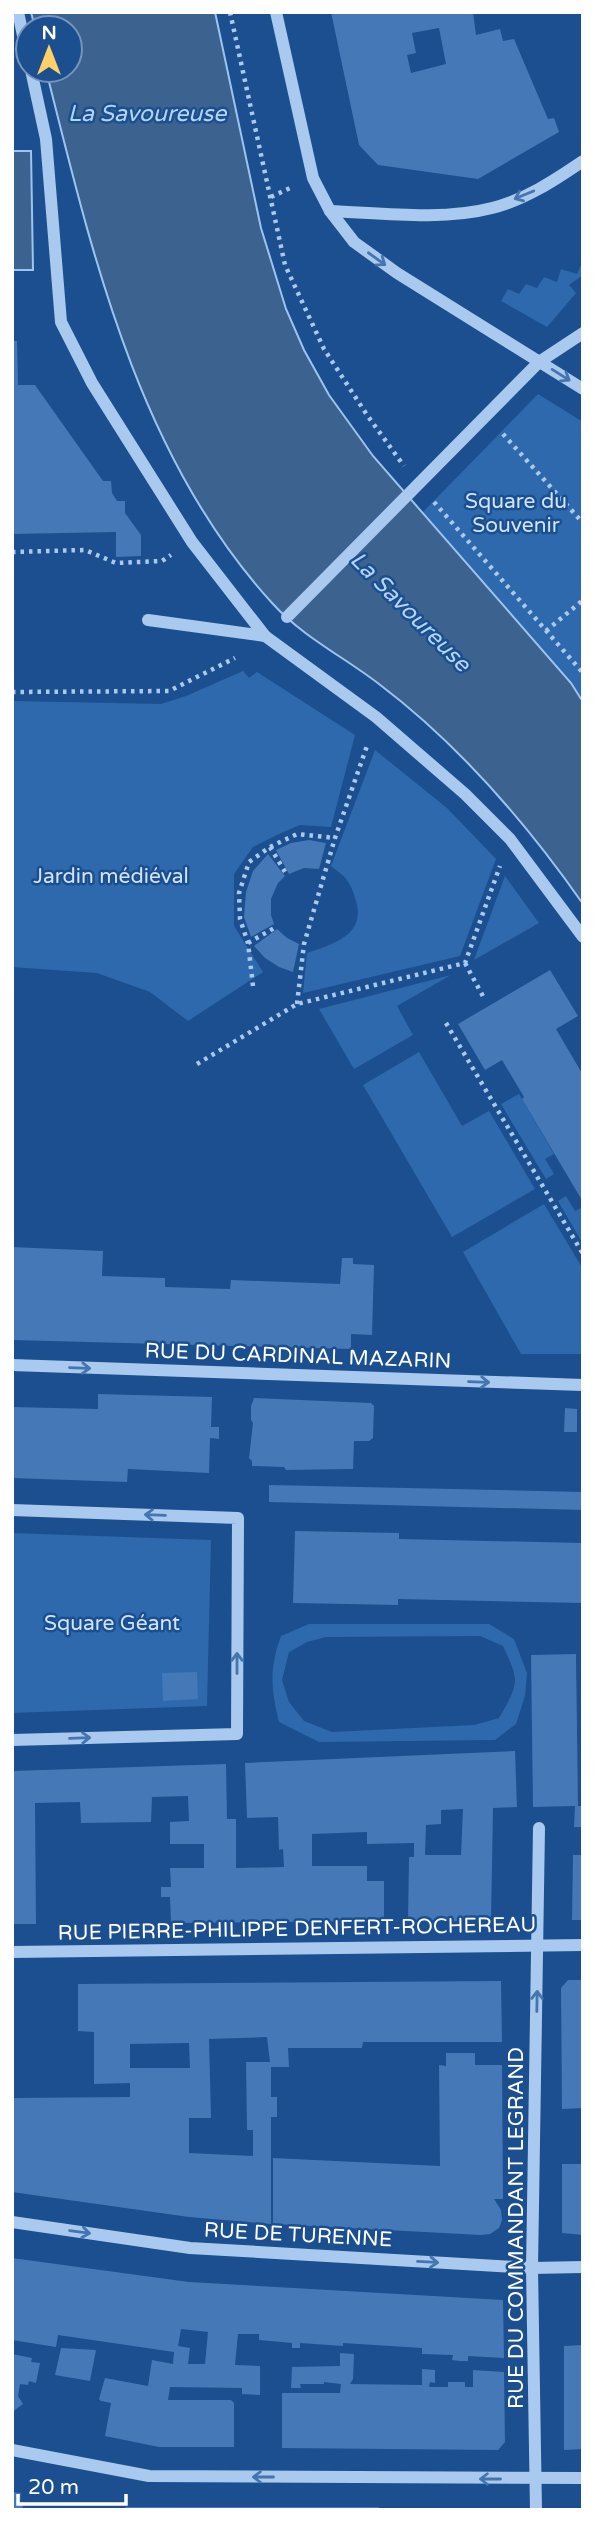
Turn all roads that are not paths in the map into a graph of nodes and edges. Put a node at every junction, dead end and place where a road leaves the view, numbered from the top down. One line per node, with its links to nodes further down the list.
1 (276, 12): 4 (street)
2 (34, 84): 10 (street)
3 (583, 161): 4 (street, one-way to 4)
4 (330, 211): 6 (street, one-way to 6)
5 (583, 333): 6 (street)
6 (539, 362): 7 (street, one-way to 7); 8 (street)
7 (583, 389)
8 (287, 617)
9 (148, 620): 10 (street)
10 (265, 636): 11 (street)
11 (583, 937)
12 (12, 1365): 13 (street, RUE DU CARDINAL MAZARIN, one-way to 13)
13 (583, 1385)
14 (12, 1510): 15 (street, one-way to 14)
15 (12, 1740)
16 (539, 1828): 17 (street, RUE DU COMMANDANT LEGRAND)
17 (537, 1945): 18 (street, RUE PIERRE-PHILIPPE DENFERT-ROCHEREAU); 19 (street, RUE PIERRE-PHILIPPE DENFERT-ROCHEREAU); 22 (street, RUE DU COMMANDANT LEGRAND, one-way to 17)
18 (583, 1945)
19 (12, 1952)
20 (12, 2222): 22 (street, RUE DE TURENNE, one-way to 22)
21 (583, 2267): 22 (street, RUE DE TURENNE)
22 (532, 2268): 25 (street, RUE DU COMMANDANT LEGRAND)
23 (12, 2450): 25 (street, one-way to 23)
24 (583, 2478): 25 (street)
25 (536, 2479): 26 (street, RUE DU COMMANDANT LEGRAND)
26 (536, 2510)

